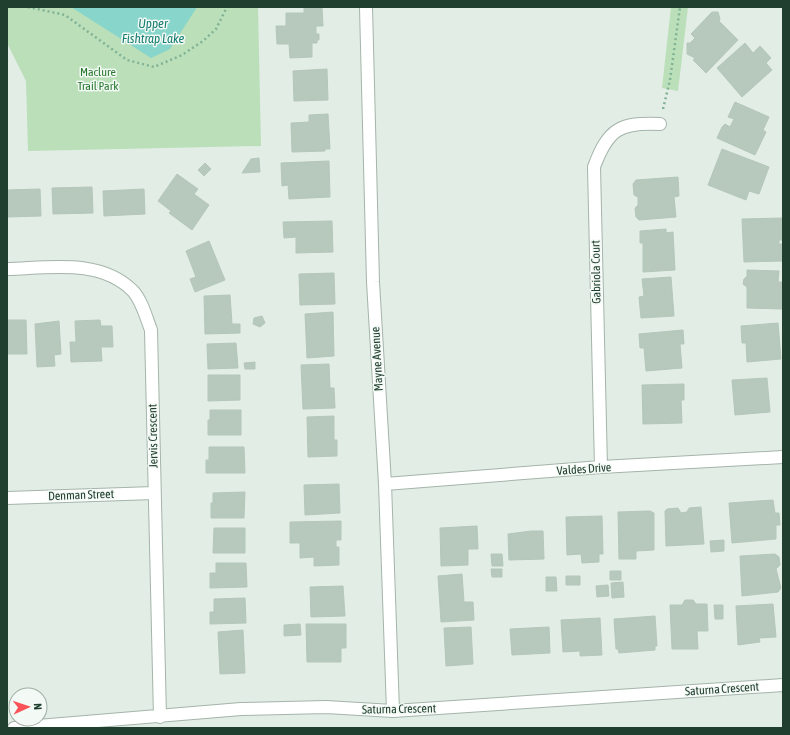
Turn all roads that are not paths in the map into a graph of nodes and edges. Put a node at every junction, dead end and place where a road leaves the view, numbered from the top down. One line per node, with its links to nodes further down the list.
1 (366, 7): 6 (street, Mayne Avenue)
2 (660, 124): 5 (street, Gabriola Court)
3 (7, 269): 7 (street, Jervis Crescent)
4 (783, 457): 5 (street, Valdes Drive)
5 (601, 467): 6 (street, Valdes Drive)
6 (384, 484): 10 (street, Mayne Avenue)
7 (154, 493): 8 (street, Denman Street); 11 (street, Jervis Crescent)
8 (7, 498)
9 (783, 685): 10 (street, Saturna Crescent)
10 (393, 711): 11 (street, Saturna Crescent)
11 (160, 717): 12 (street, Saturna Crescent)
12 (14, 728)

